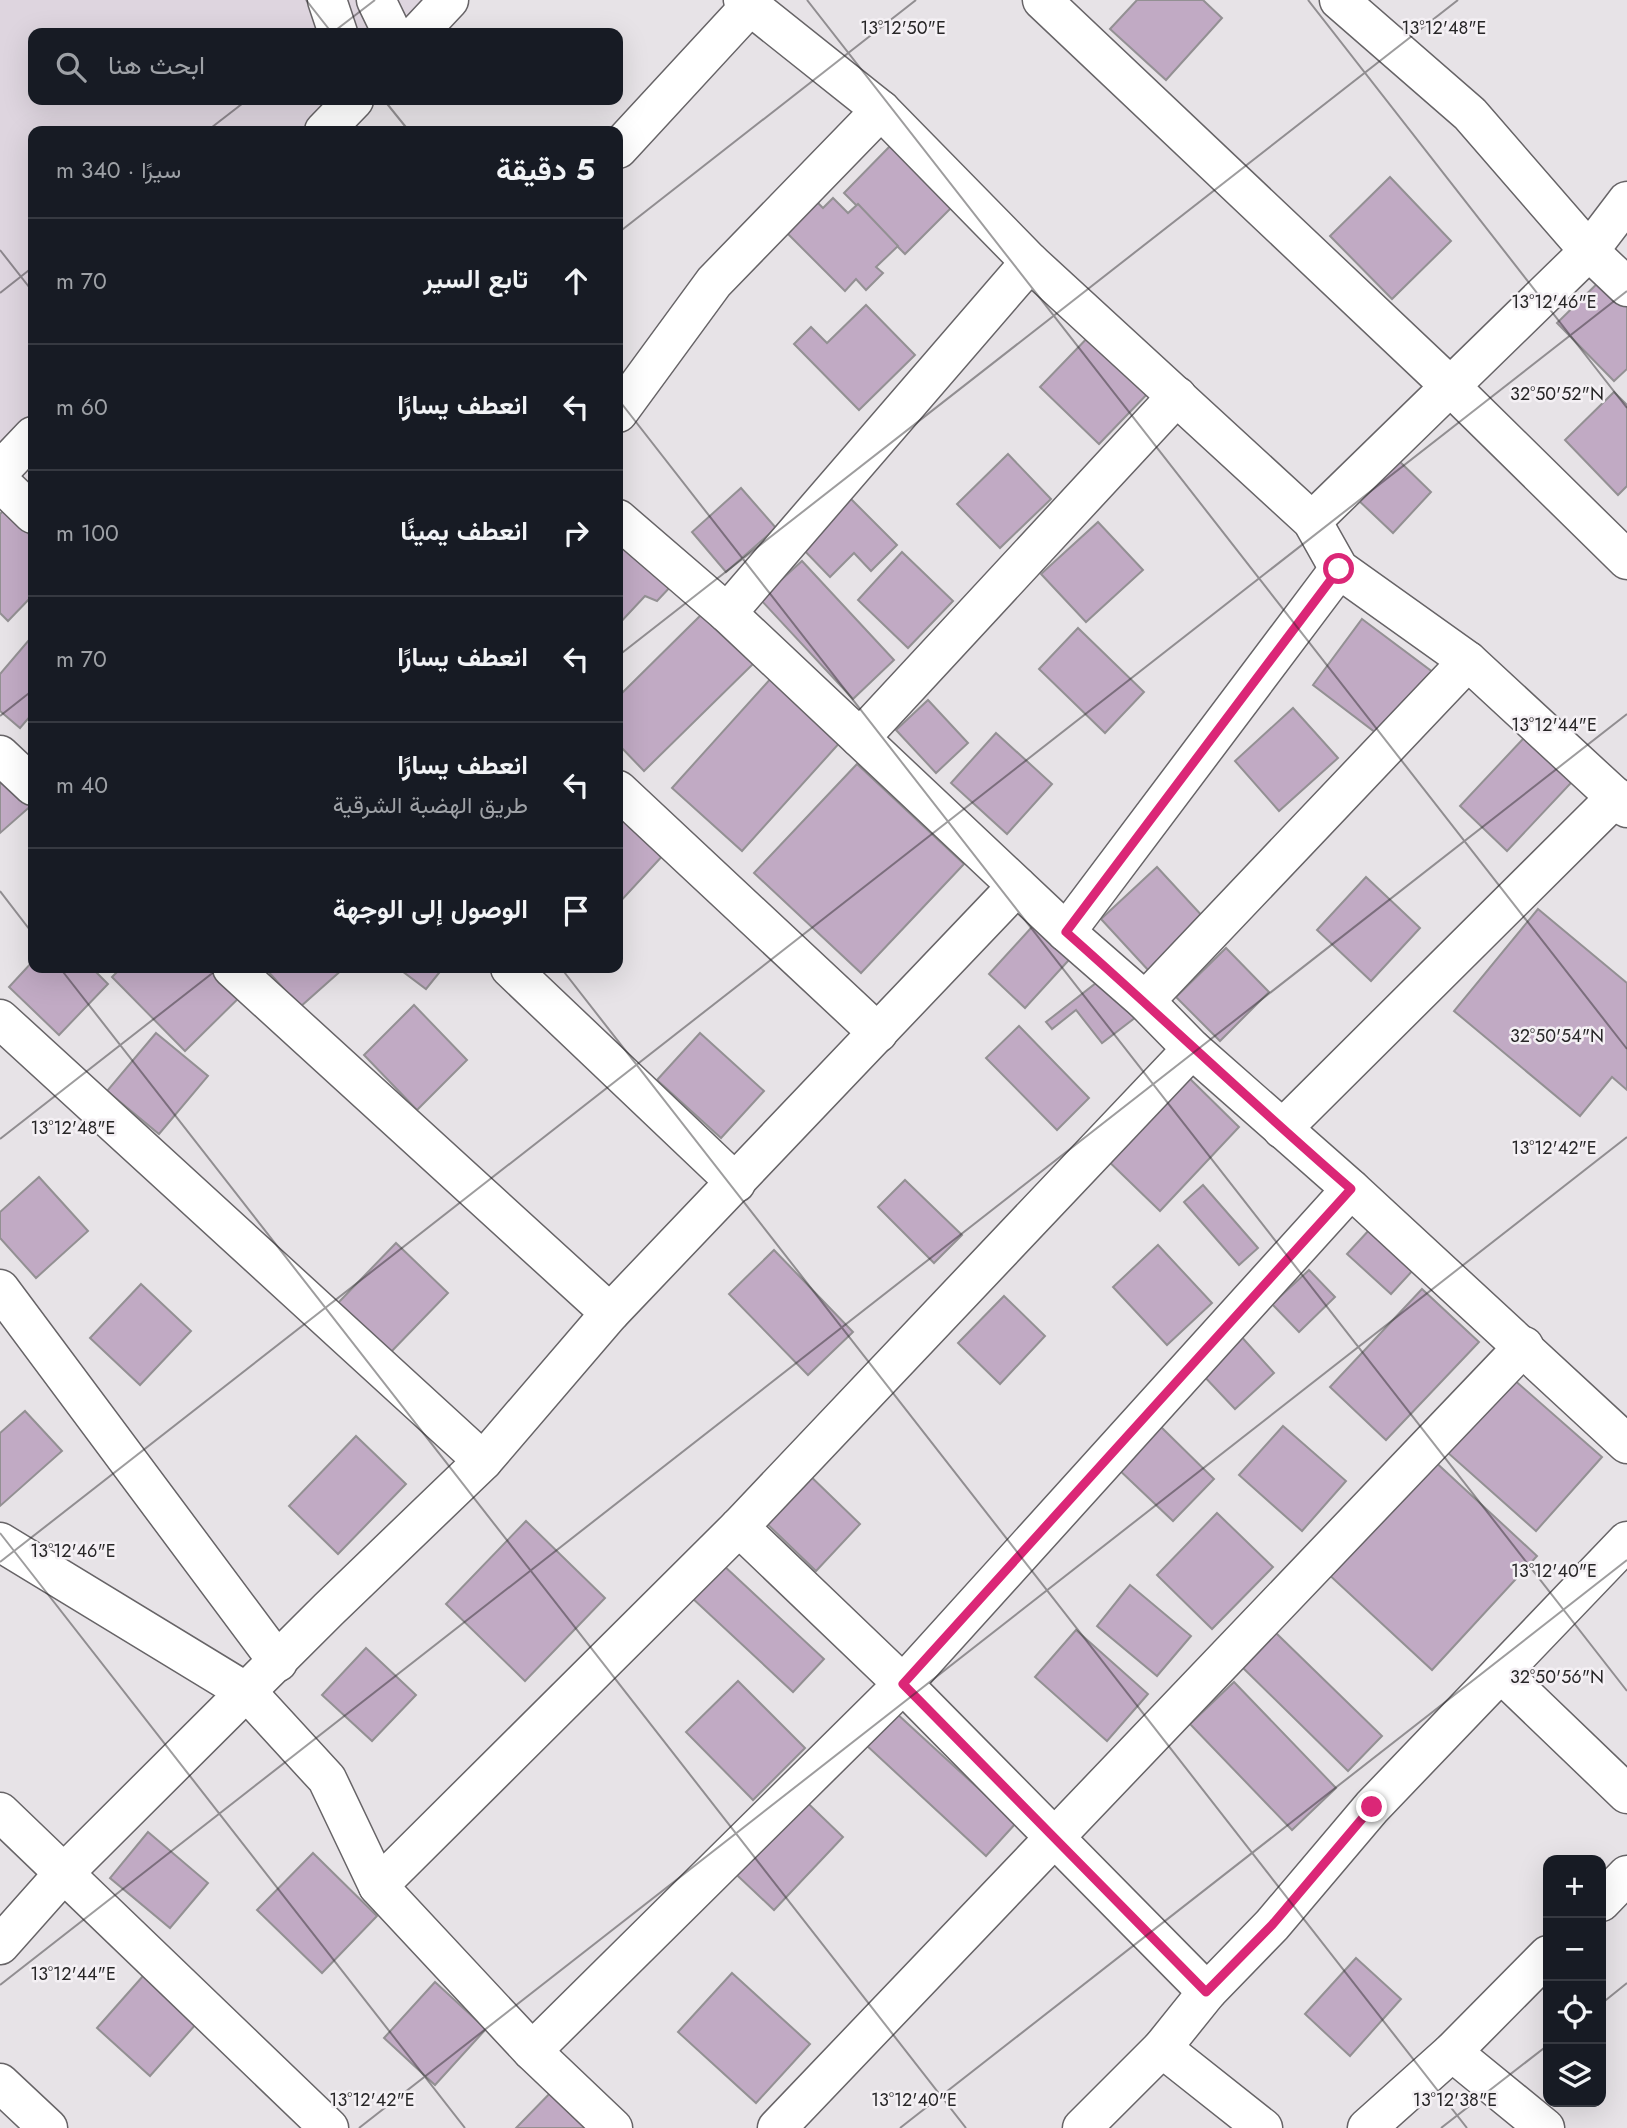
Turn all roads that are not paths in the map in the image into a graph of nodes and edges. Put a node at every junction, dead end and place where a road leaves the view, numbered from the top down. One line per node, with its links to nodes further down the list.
1 (327, 0): 7 (street)
2 (376, 0): 8 (street)
3 (449, 0): 9 (street)
4 (1042, 0): 18 (street)
5 (1339, 0): 15 (street)
6 (747, 3): 11 (street); 13 (street)
7 (336, 28)
8 (390, 28)
9 (423, 28)
10 (349, 105): 12 (street)
11 (881, 110): 16 (street); 20 (street)
12 (329, 126)
13 (623, 143)
14 (1627, 201): 15 (street)
15 (1589, 251): 17 (street); 18 (street)
16 (1030, 262): 19 (street); 29 (street)
17 (1627, 287)
18 (1448, 385): 25 (street); 27 (street)
19 (1177, 396): 25 (street); 31 (street)
20 (623, 406)
21 (28, 441): 22 (street)
22 (0, 471)
23 (0, 482): 24 (street)
24 (28, 509)
25 (1312, 521): 28 (street)
26 (623, 523): 29 (street)
27 (1627, 560)
28 (1339, 569): 30 (street); 37 (street)
29 (727, 613): 31 (street)
30 (1468, 661): 35 (street); 40 (street)
31 (860, 738): 36 (street)
32 (0, 755): 33 (street)
33 (28, 781)
34 (623, 795): 42 (street)
35 (1621, 802): 44 (street)
36 (1017, 887): 37 (street); 42 (street)
37 (1066, 932): 40 (street)
38 (237, 973): 48 (street)
39 (515, 973): 45 (street)
40 (1145, 1001): 43 (street)
41 (0, 1019): 51 (street)
42 (878, 1033): 45 (street)
43 (1192, 1049): 44 (street); 52 (street)
44 (1282, 1129): 46 (street)
45 (736, 1183): 48 (street)
46 (1351, 1189): 49 (street); 57 (street)
47 (0, 1289): 55 (street)
48 (610, 1313): 51 (street)
49 (1524, 1346): 50 (street); 61 (street)
50 (1627, 1444)
51 (483, 1461): 55 (street)
52 (739, 1527): 57 (street); 64 (street)
53 (0, 1542): 58 (street)
54 (1623, 1553): 56 (street)
55 (278, 1662): 58 (street)
56 (1500, 1673): 59 (street); 68 (street)
57 (903, 1684): 61 (street); 70 (street)
58 (248, 1693): 62 (street); 64 (street)
59 (1627, 1794)
60 (0, 1812): 62 (street)
61 (1053, 1837): 68 (street); 76 (street)
62 (64, 1873): 66 (street); 74 (street)
63 (1627, 1875): 65 (street)
64 (378, 1886): 70 (street)
65 (1606, 1897)
66 (0, 1945)
67 (1543, 1960): 71 (street)
68 (1206, 1992): 69 (street)
69 (1162, 2048): 77 (street); 78 (street)
70 (532, 2051): 75 (street)
71 (1452, 2052): 79 (street); 80 (street)
72 (0, 2083): 73 (street)
73 (48, 2128)
74 (329, 2128)
75 (613, 2128)
76 (777, 2128)
77 (1082, 2128)
78 (1263, 2128)
79 (1367, 2128)
80 (1545, 2128)

